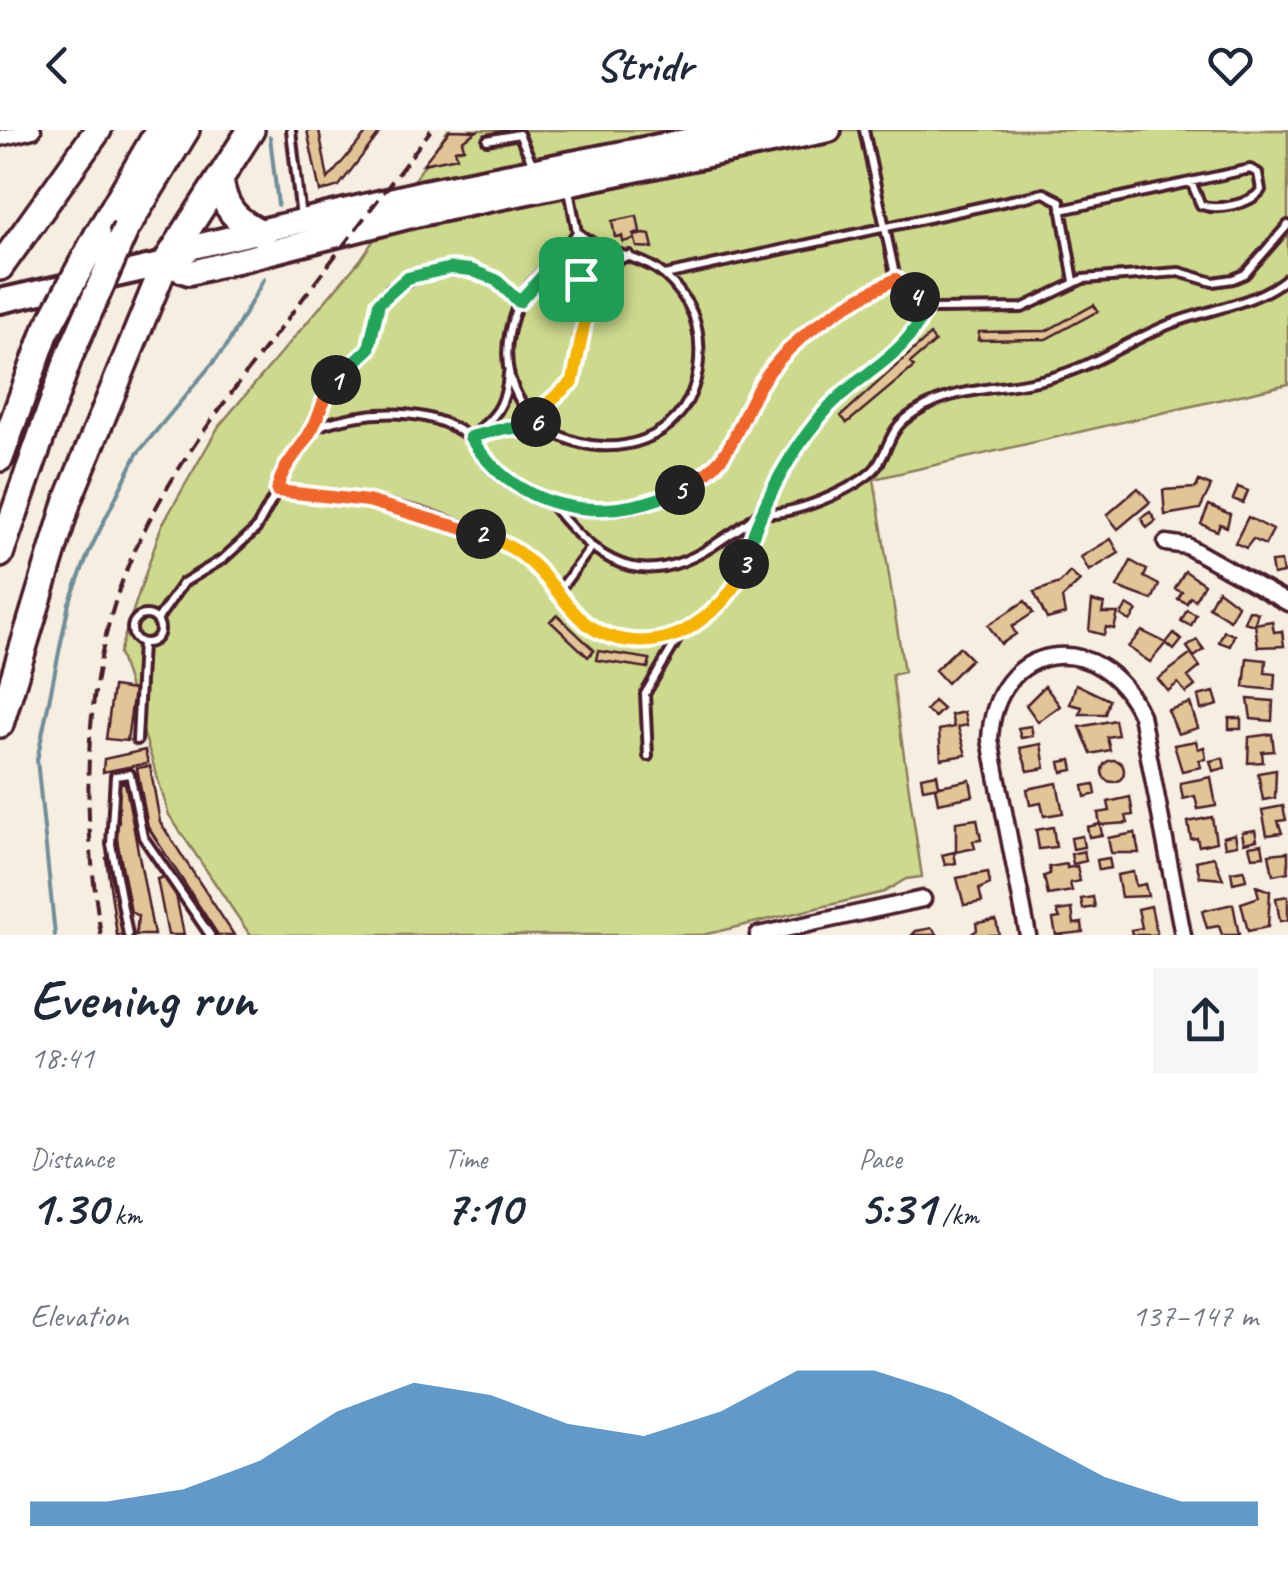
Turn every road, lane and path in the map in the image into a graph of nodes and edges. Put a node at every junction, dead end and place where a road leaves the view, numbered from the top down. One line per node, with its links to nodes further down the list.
1 (33, 130): 11 (street)
2 (98, 130): 26 (highway)
3 (159, 130): 40 (highway, bridge)
4 (186, 130): 46 (highway, bridge)
5 (251, 130): 14 (highway)
6 (290, 130): 18 (lane)
7 (740, 130): 13 (main road)
8 (829, 130): 16 (main road)
9 (864, 130): 19 (lane)
10 (518, 132): 12 (lane); 13 (lane)
11 (0, 138)
12 (487, 140)
13 (535, 170): 18 (main road)
14 (220, 180): 22 (highway); 24 (highway)
15 (1192, 182): 15 (lane); 17 (lane)
16 (568, 184): 21 (lane); 24 (main road)
17 (1061, 210): 19 (lane); 31 (lane)
18 (302, 224): 22 (main road)
19 (882, 225): 27 (lane); 30 (lane)
20 (1288, 225): 31 (lane)
21 (577, 232): 23 (lane); 25 (lane)
22 (263, 234): 24 (main road)
23 (632, 254): 27 (lane); 29 (lane)
24 (166, 264): 32 (main road); 52 (highway)
25 (553, 264): 29 (lane); 33 (lane)
26 (0, 268)
27 (665, 276): 38 (lane)
28 (1288, 277): 43 (lane)
29 (581, 279): 36 (lane)
30 (896, 279): 34 (lane); 42 (lane)
31 (1074, 281): 34 (lane)
32 (0, 301)
33 (519, 302): 35 (lane); 37 (lane)
34 (926, 305): 43 (lane)
35 (508, 368): 36 (lane); 39 (lane)
36 (532, 417): 38 (lane)
37 (314, 426): 39 (lane); 41 (lane)
38 (550, 433): 39 (lane)
39 (470, 437): 42 (lane)
40 (0, 458)
41 (277, 491): 47 (lane); 49 (lane)
42 (554, 506): 45 (lane)
43 (759, 512): 45 (lane); 50 (lane)
44 (1166, 544): 48 (street)
45 (590, 549): 47 (lane)
46 (0, 554)
47 (558, 592): 50 (lane)
48 (1288, 603)
49 (158, 620): 51 (lane); 51 (lane)
50 (681, 633): 54 (lane)
51 (142, 643): 53 (lane)
52 (0, 724)
53 (137, 740)
54 (648, 756)
55 (923, 900): 58 (street)
56 (128, 935): 57 (lane)
57 (210, 935)
58 (758, 935)
59 (1028, 935): 60 (street)
60 (1183, 935)

